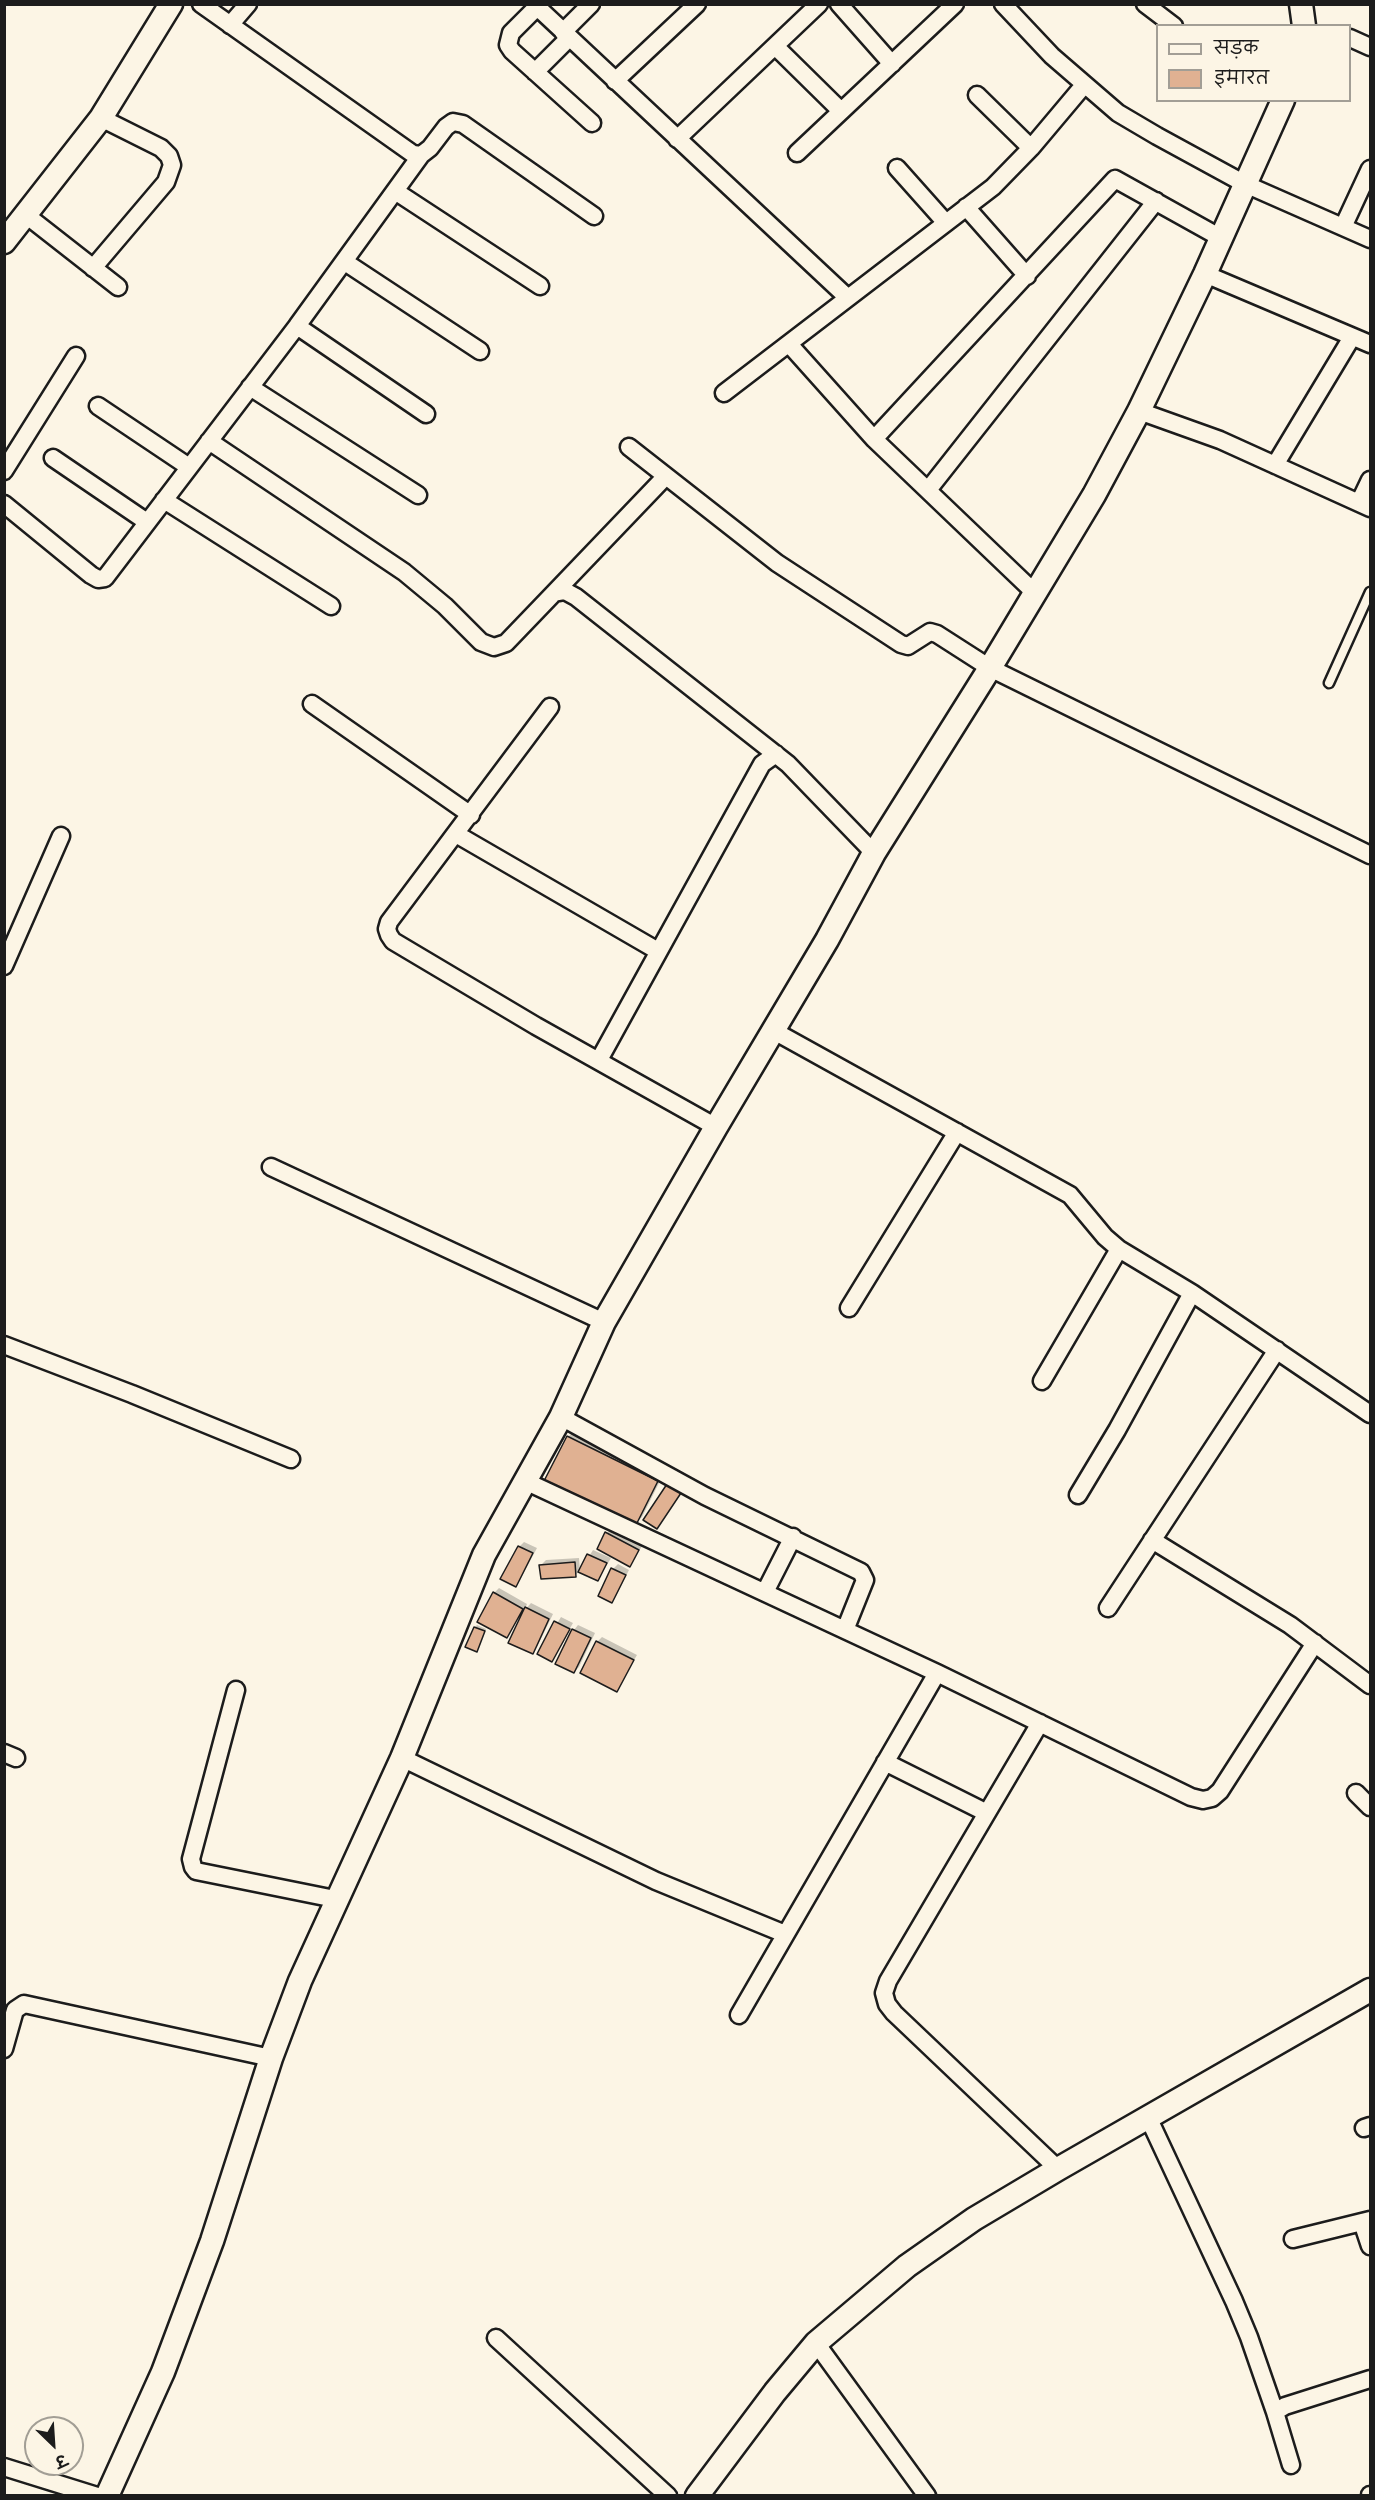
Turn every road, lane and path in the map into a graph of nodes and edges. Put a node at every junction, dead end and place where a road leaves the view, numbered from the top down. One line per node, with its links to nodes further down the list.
1 (171, 4): 25 (street)
2 (201, 4): 13 (street)
3 (248, 4): 13 (street)
4 (591, 4): 14 (street)
5 (697, 4): 20 (street)
6 (819, 4): 16 (street)
7 (839, 4): 18 (street)
8 (955, 4): 18 (street)
9 (1003, 4): 21 (street)
10 (1145, 4): 12 (street)
11 (536, 6): 14 (street); 19 (street)
12 (1171, 24)
13 (230, 25): 30 (street)
14 (566, 35): 19 (street); 20 (street)
15 (1351, 39): 17 (street)
16 (775, 46): 24 (street); 27 (street)
17 (1371, 47)
18 (892, 64): 24 (street)
19 (535, 72): 26 (street)
20 (615, 81): 27 (street)
21 (1084, 85): 28 (street); 33 (street)
22 (977, 95): 28 (street)
23 (1282, 102): 33 (street)
24 (841, 111): 29 (street)
25 (100, 118): 39 (street); 44 (street)
26 (592, 123)
27 (677, 139): 49 (street)
28 (1031, 148): 36 (street)
29 (797, 153)
30 (421, 155): 34 (street); 37 (street)
31 (897, 168): 38 (street)
32 (1371, 169): 40 (street)
33 (1245, 184): 40 (street); 41 (street)
34 (395, 191): 43 (street); 47 (street)
35 (1156, 201): 41 (street); 46 (street); 70 (street)
36 (966, 207): 38 (street); 46 (street)
37 (594, 216)
38 (946, 223): 49 (street)
39 (13, 226): 44 (street)
40 (1343, 227): 42 (street)
41 (1221, 238): 45 (street)
42 (1371, 239)
43 (345, 262): 50 (street); 54 (street)
44 (93, 268): 48 (street)
45 (1205, 274): 51 (street); 59 (street)
46 (1027, 276): 61 (street)
47 (540, 286)
48 (118, 287)
49 (848, 298): 52 (street)
50 (297, 326): 56 (street); 60 (street)
51 (1352, 337): 53 (street); 65 (street)
52 (789, 344): 57 (street); 61 (street)
53 (1371, 344)
54 (480, 351)
55 (76, 356): 67 (street)
56 (250, 387): 62 (street); 71 (street)
57 (724, 393)
58 (98, 406): 66 (street)
59 (1139, 411): 65 (street); 78 (street)
60 (426, 414)
61 (873, 439): 70 (street)
62 (209, 441): 66 (street); 77 (street)
63 (629, 447): 68 (street)
64 (53, 458): 75 (street)
65 (1275, 465): 74 (street)
66 (189, 467): 72 (street)
67 (4, 471)
68 (666, 476): 77 (street); 80 (street)
69 (1371, 480): 74 (street)
70 (928, 490): 78 (street)
71 (418, 495)
72 (164, 500): 75 (street); 79 (street)
73 (4, 504): 75 (street)
74 (1365, 505)
75 (147, 522)
76 (1371, 592): 81 (lane)
77 (554, 593): 84 (street)
78 (1035, 593): 80 (street)
79 (331, 606)
80 (990, 668): 88 (street); 89 (street)
81 (1329, 683)
82 (312, 705): 85 (street)
83 (550, 707): 85 (street)
84 (776, 754): 88 (street); 90 (street)
85 (471, 815): 86 (street)
86 (456, 834): 90 (street); 93 (street)
87 (61, 836): 91 (street)
88 (874, 853): 92 (street)
89 (1371, 855)
90 (658, 951): 93 (street)
91 (4, 966)
92 (774, 1031): 94 (street); 95 (street)
93 (599, 1060): 94 (street)
94 (716, 1127): 100 (street)
95 (957, 1132): 97 (street); 99 (street)
96 (271, 1167): 100 (street)
97 (1119, 1249): 98 (street); 103 (street)
98 (1192, 1293): 102 (street); 108 (street)
99 (849, 1308)
100 (604, 1322): 105 (street)
101 (4, 1345): 106 (street)
102 (1277, 1350): 104 (street); 110 (street)
103 (1042, 1381)
104 (1371, 1414)
105 (561, 1417): 107 (street); 109 (street)
106 (291, 1459)
107 (525, 1481): 111 (street); 119 (street)
108 (1078, 1495)
109 (793, 1537): 111 (street); 113 (street)
110 (1152, 1540): 112 (street); 114 (street)
111 (765, 1592): 113 (street)
112 (1108, 1608)
113 (845, 1630): 115 (street)
114 (1314, 1643): 116 (street); 118 (street)
115 (937, 1673): 118 (street); 120 (street)
116 (1371, 1685)
117 (236, 1690): 124 (street)
118 (1040, 1723): 123 (street)
119 (402, 1758): 124 (street); 125 (street)
120 (885, 1762): 123 (street); 125 (street)
121 (1356, 1793): 122 (street)
122 (1371, 1808)
123 (987, 1813): 131 (street)
124 (335, 1899): 129 (street)
125 (785, 1934): 127 (street)
126 (1371, 1990): 130 (street)
127 (739, 2015)
128 (4, 2049): 129 (street)
129 (271, 2058): 143 (street)
130 (1148, 2117): 131 (street); 138 (street)
131 (1058, 2169): 136 (street)
132 (1366, 2221): 133 (street); 134 (street)
133 (1293, 2239)
134 (1371, 2246)
135 (496, 2338): 144 (street)
136 (816, 2343): 141 (street); 145 (street)
137 (1371, 2379): 138 (street)
138 (1275, 2412): 139 (street)
139 (1291, 2465)
140 (4, 2467): 142 (street)
141 (703, 2493)
142 (97, 2496)
143 (107, 2496)
144 (668, 2496)
145 (927, 2496)

